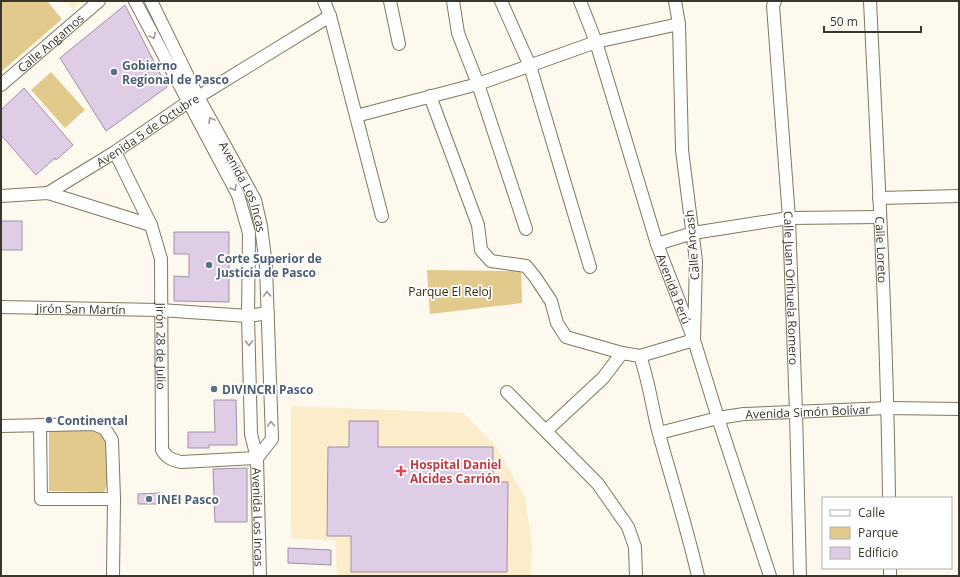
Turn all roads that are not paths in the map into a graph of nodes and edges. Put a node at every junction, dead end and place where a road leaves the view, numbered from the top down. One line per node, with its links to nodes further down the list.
1 (99, 1): 18 (street, Calle Angamos)
2 (135, 1): 20 (street, Avenida Los Incas, one-way to 20)
3 (151, 1): 20 (street, Avenida Los Incas)
4 (324, 1): 12 (street)
5 (390, 1): 15 (street)
6 (452, 1): 17 (street)
7 (501, 1): 16 (street)
8 (580, 1): 14 (street, Avenida Perú)
9 (675, 1): 13 (street, Calle Ancash)
10 (870, 1): 28 (street, Calle Loreto)
11 (773, 3): 31 (street, Calle Juan Orihuela Romero)
12 (330, 16): 20 (street, Avenida 5 de Octubre); 21 (street)
13 (679, 24): 14 (street); 34 (street, Calle Ancash)
14 (596, 42): 16 (street); 35 (street, Avenida Perú)
15 (399, 44)
16 (530, 66): 17 (street); 36 (street)
17 (478, 84): 19 (street); 33 (street)
18 (1, 85)
19 (430, 96): 21 (street); 42 (street)
20 (193, 99): 22 (street, Avenida 5 de Octubre); 23 (street, Avenida Los Incas, one-way to 20); 24 (street, Avenida Los Incas)
21 (356, 116): 29 (street)
22 (115, 152): 26 (street, Avenida 5 de Octubre); 32 (street, Jirón 28 de Julio)
23 (236, 166): 24 (street); 39 (street, Avenida Los Incas, one-way to 23)
24 (225, 172): 40 (street, Avenida Los Incas, one-way to 40)
25 (2, 193): 26 (street)
26 (48, 193): 32 (street)
27 (959, 196): 28 (street)
28 (879, 198): 30 (street, Calle Loreto)
29 (382, 216)
30 (880, 217): 31 (street); 45 (street, Calle Loreto)
31 (788, 218): 34 (street); 47 (street, Calle Juan Orihuela Romero)
32 (151, 225): 38 (street, Jirón 28 de Julio)
33 (526, 229)
34 (693, 233): 35 (street); 41 (street, Calle Ancash)
35 (657, 244): 41 (street, Avenida Perú)
36 (590, 267)
37 (1, 307): 38 (street, Jirón San Martín)
38 (160, 310): 40 (street, Jirón San Martín); 53 (street, Jirón 28 de Julio)
39 (268, 313): 40 (street, Jirón San Martín); 53 (street, Avenida Los Incas, one-way to 39)
40 (248, 316): 53 (street, Avenida Los Incas, one-way to 53)
41 (694, 340): 43 (street); 48 (street, Avenida Perú)
42 (622, 353): 43 (street); 51 (street)
43 (640, 356): 52 (street)
44 (507, 392): 51 (street)
45 (888, 408): 46 (street, Avenida Simón Bolívar); 47 (street, Avenida Simón Bolívar); 54 (street, Calle Loreto)
46 (959, 409)
47 (796, 412): 48 (street, Avenida Simón Bolívar); 61 (street, Calle Juan Orihuela Romero)
48 (718, 418): 52 (street, Avenida Simón Bolívar); 60 (street, Avenida Perú)
49 (40, 425): 50 (street); 55 (street); 55 (street)
50 (1, 426)
51 (546, 432): 58 (street)
52 (659, 433): 59 (street)
53 (257, 458): 57 (street, Avenida Los Incas)
54 (889, 497)
55 (114, 498): 56 (street)
56 (113, 576)
57 (260, 576)
58 (636, 576)
59 (698, 576)
60 (770, 576)
61 (800, 576)

